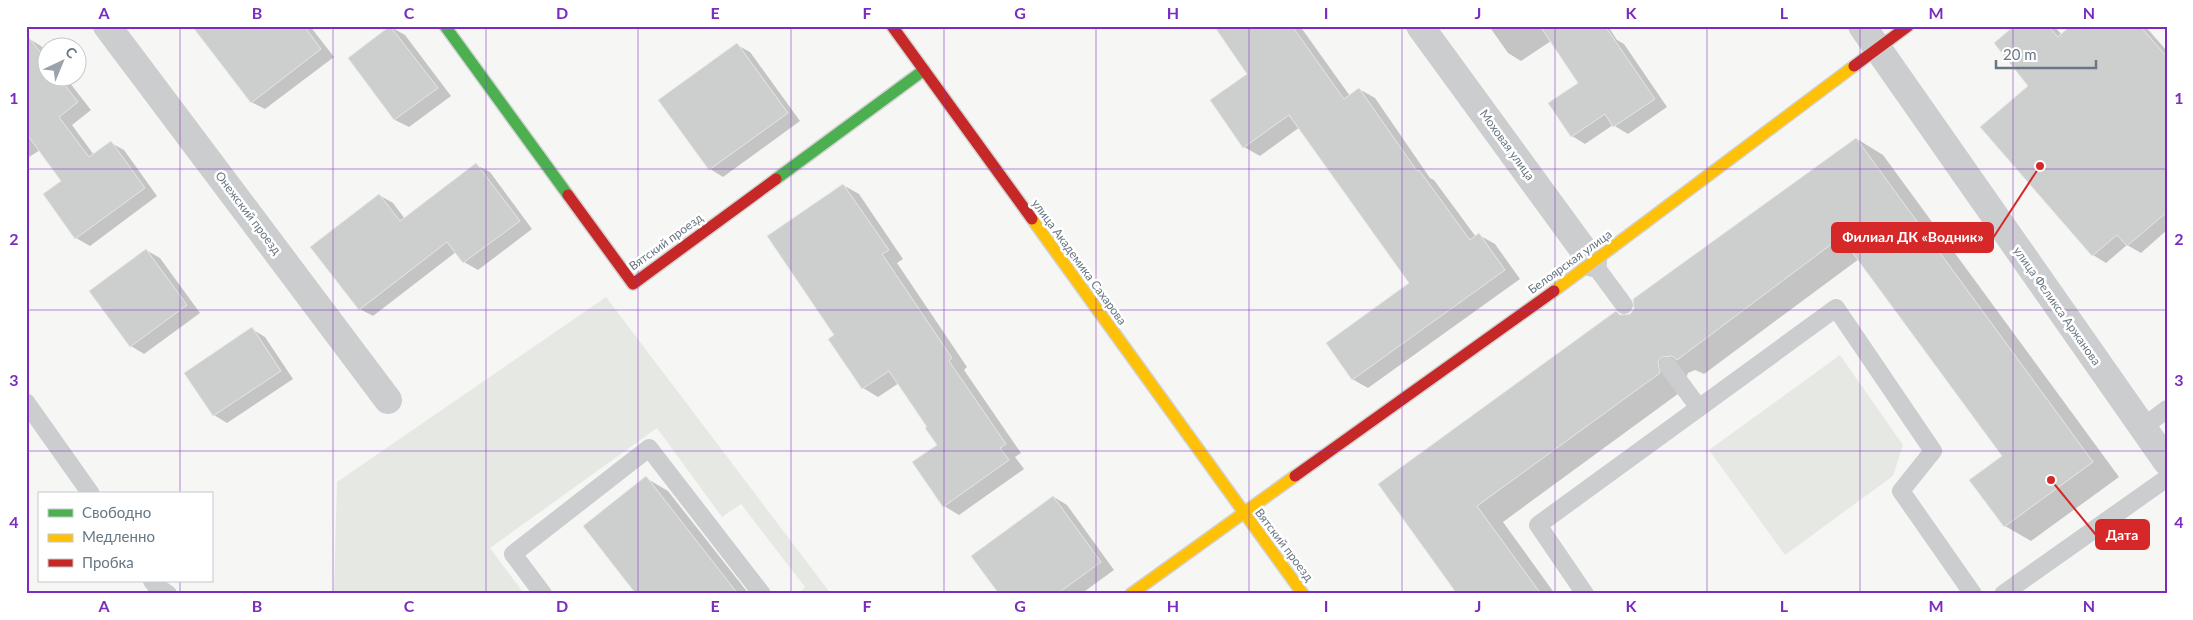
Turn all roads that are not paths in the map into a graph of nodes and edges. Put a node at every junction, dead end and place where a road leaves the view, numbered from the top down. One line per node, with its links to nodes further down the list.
1 (107, 26): 12 (street, Онежский проезд)
2 (445, 26): 8 (street, Вятский проезд)
3 (892, 26): 8 (street, улица Академика Сахарова)
4 (1420, 26): 9 (street, Моховая улица)
5 (1862, 26): 7 (street, улица Феликса Аржанова)
6 (1908, 26): 7 (street, Белоярская улица)
7 (1877, 48): 9 (street, Белоярская улица); 16 (street, улица Феликса Аржанова)
8 (924, 70): 20 (street, улица Академика Сахарова)
9 (1593, 263): 10 (lane); 20 (street, Белоярская улица)
10 (1624, 305)
11 (1668, 366): 14 (lane)
12 (388, 400)
13 (26, 402): 19 (lane)
14 (1699, 408): 27 (lane); 28 (lane)
15 (2167, 409): 16 (lane)
16 (2142, 428): 17 (street, улица Феликса Аржанова)
17 (2167, 462)
18 (2167, 478): 29 (lane)
19 (90, 492)
20 (1244, 514): 25 (street, Белоярская улица); 26 (street, Вятский проезд)
21 (153, 582): 22 (lane)
22 (168, 594)
23 (543, 594): 24 (lane)
24 (762, 594)
25 (1131, 594)
26 (1303, 594)
27 (1585, 594)
28 (1973, 594)
29 (2003, 594)

